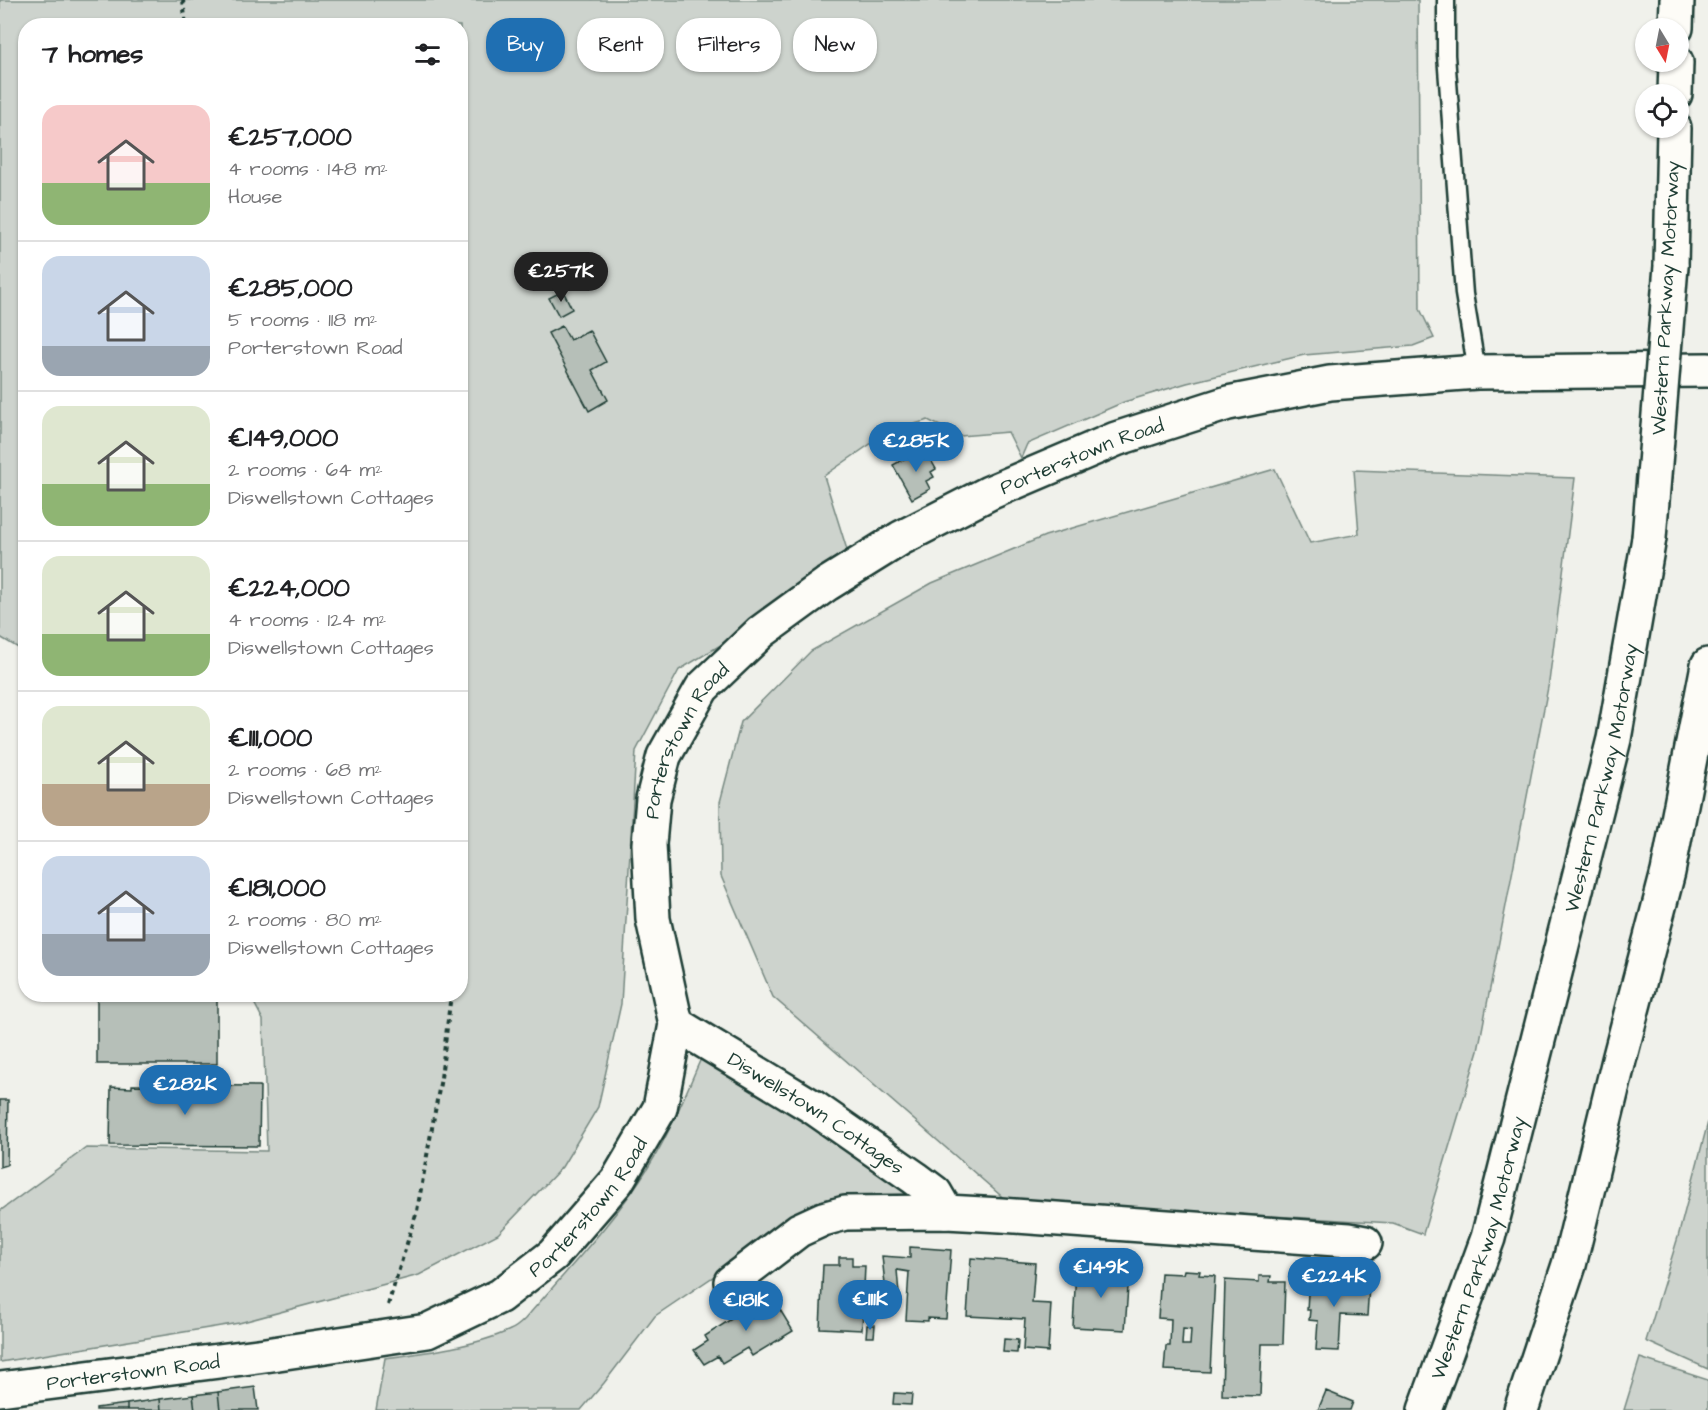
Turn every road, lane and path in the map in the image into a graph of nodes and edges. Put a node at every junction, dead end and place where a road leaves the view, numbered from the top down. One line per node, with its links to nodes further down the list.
1 (183, 0): 4 (path)
2 (1446, 0): 8 (lane)
3 (1677, 0): 5 (main road)
4 (185, 18)
5 (1676, 18)
6 (1674, 138): 17 (main road, Western Parkway Motorway, bridge)
7 (1708, 370): 8 (main road, Porterstown Road)
8 (1477, 372): 11 (main road, Porterstown Road)
9 (1708, 665): 18 (main road)
10 (450, 1002): 15 (path)
11 (676, 1024): 12 (main road, Diswellstown Cottages); 15 (main road, Porterstown Road)
12 (946, 1212): 13 (main road); 14 (main road)
13 (1365, 1243)
14 (731, 1282)
15 (378, 1339): 16 (main road, Porterstown Road)
16 (0, 1389)
17 (1425, 1410)
18 (1521, 1410)

